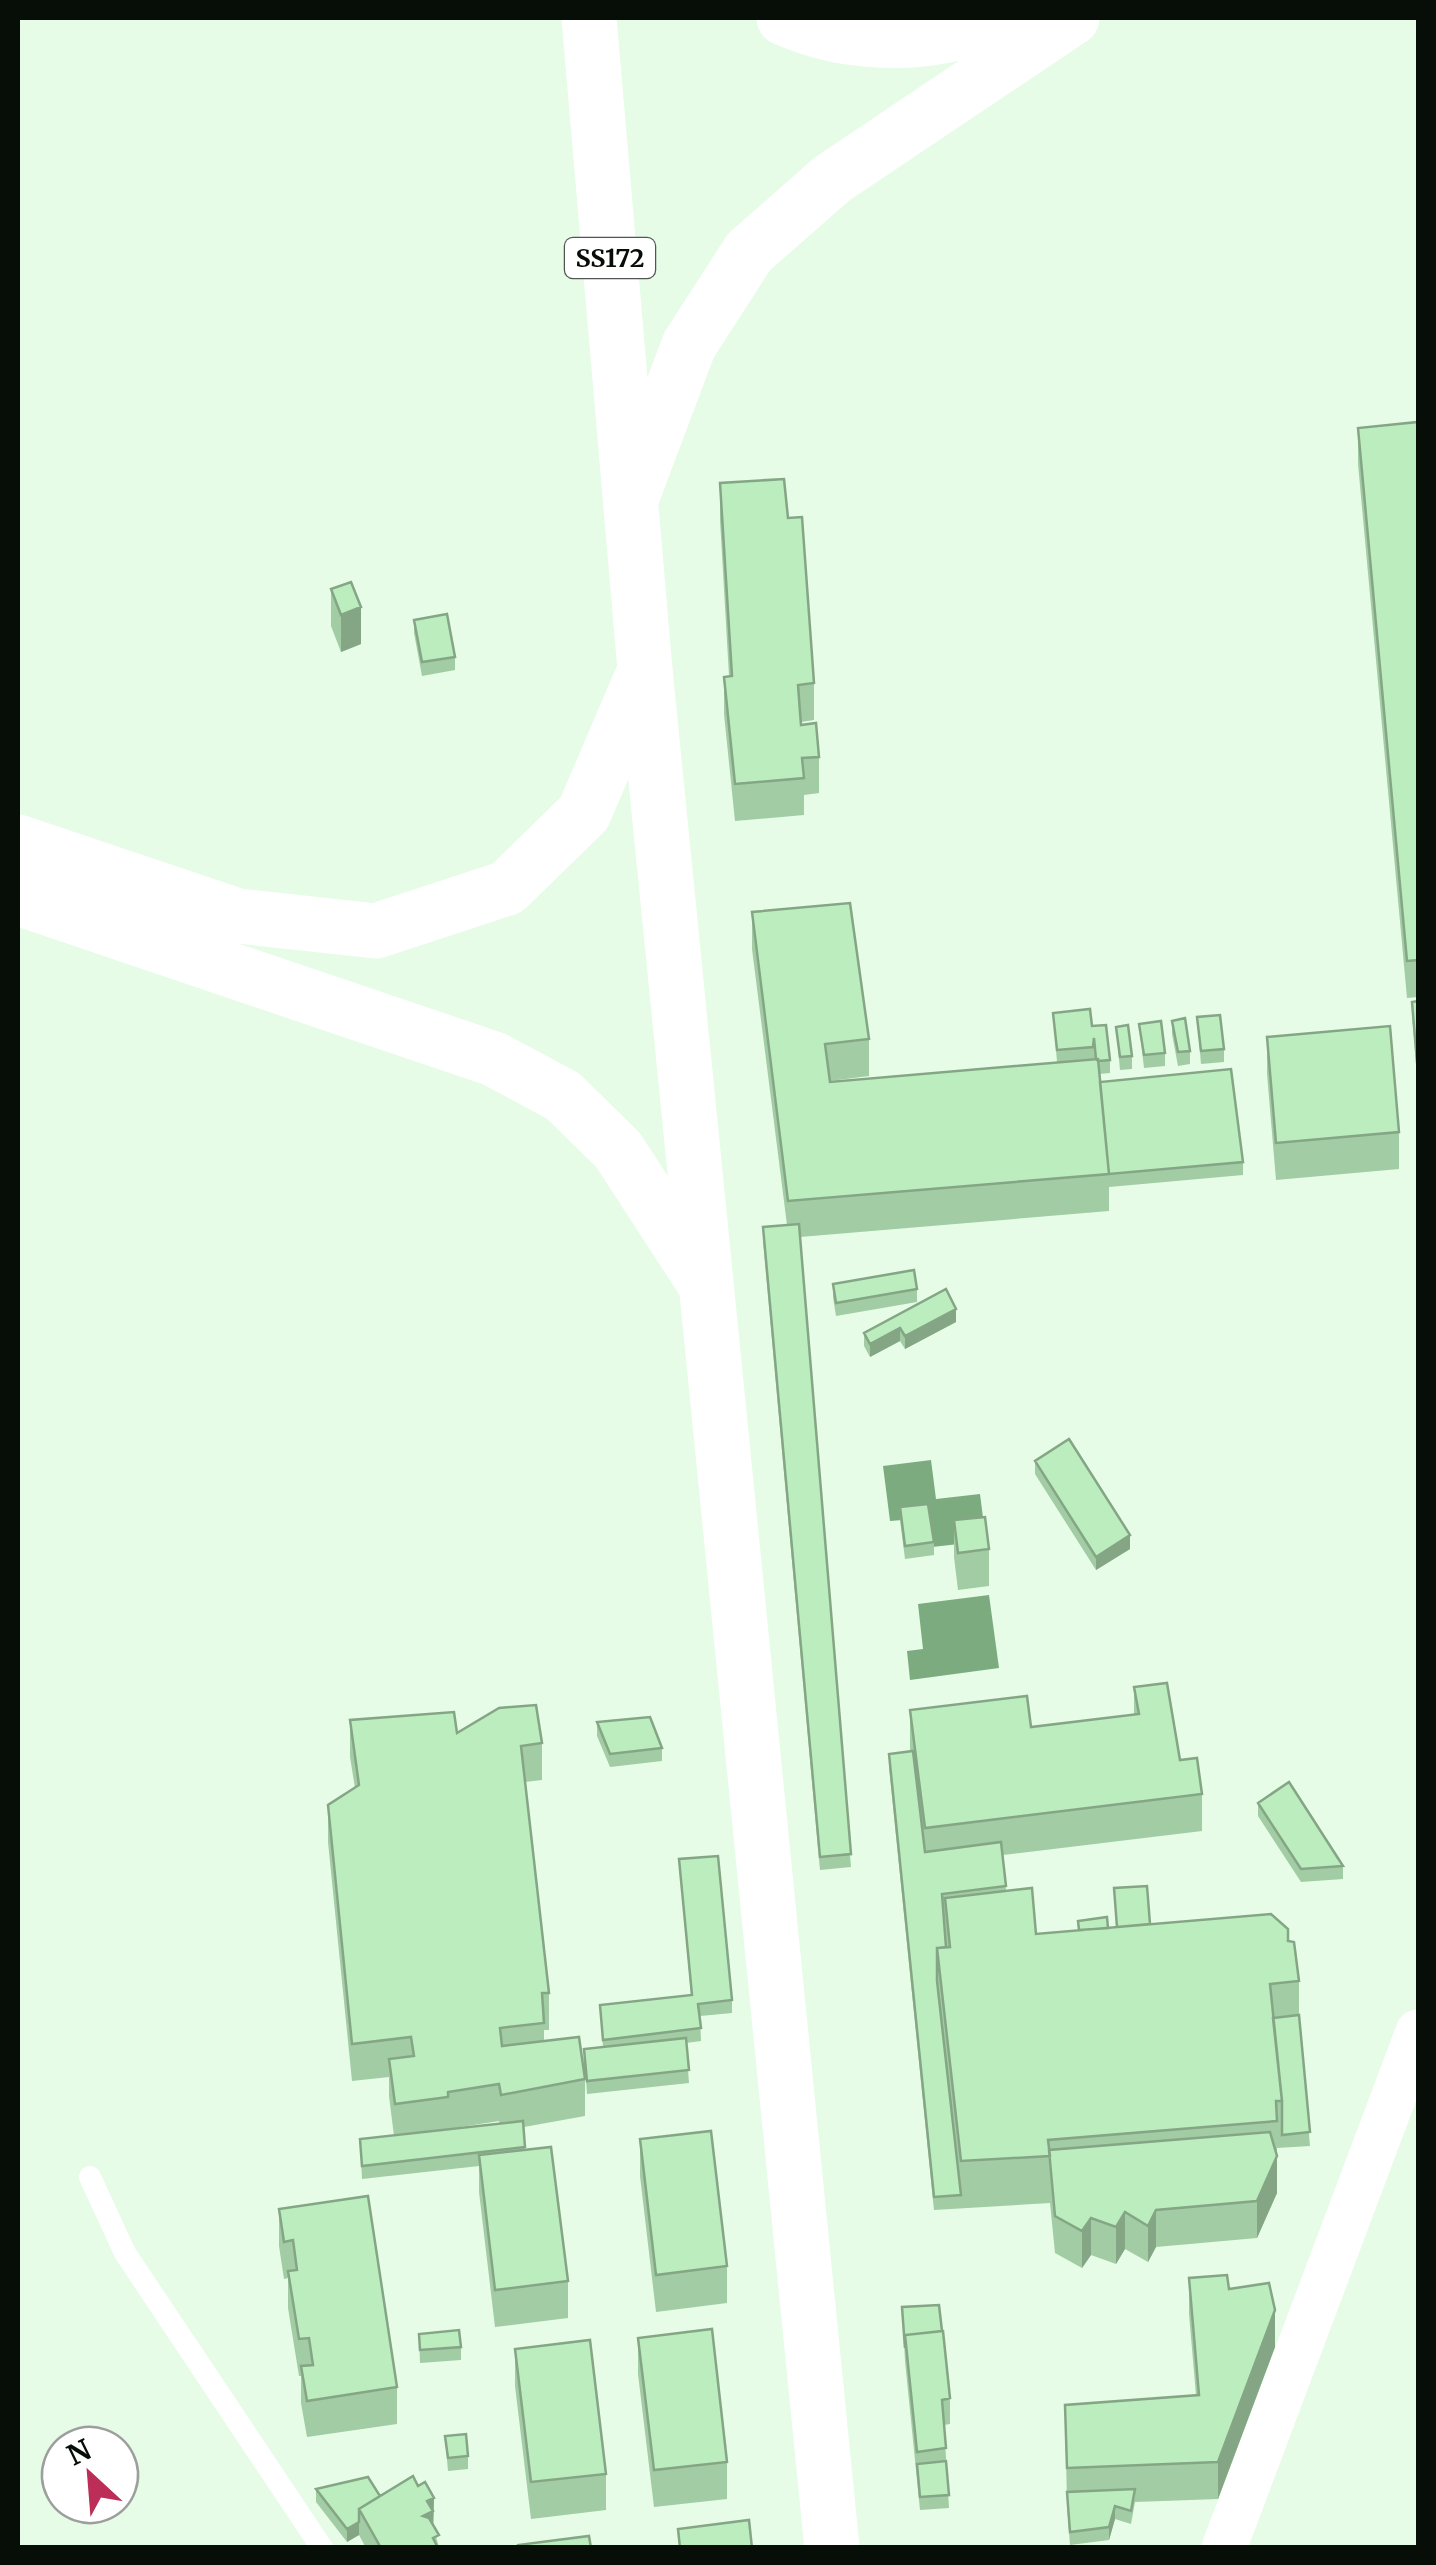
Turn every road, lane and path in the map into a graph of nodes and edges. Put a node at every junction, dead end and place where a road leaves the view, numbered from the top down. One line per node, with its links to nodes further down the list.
1 (589, 18): 5 (main road, SS172)
2 (784, 18): 3 (main road)
3 (998, 18)
4 (1072, 18): 5 (main road)
5 (631, 499): 6 (main road, SS172)
6 (644, 670): 7 (main road); 9 (main road, SS172)
7 (18, 842)
8 (18, 898): 9 (main road)
9 (702, 1279): 13 (main road, SS172)
10 (1418, 2032): 14 (street)
11 (90, 2176): 12 (lane)
12 (322, 2548)
13 (832, 2548)
14 (1224, 2548)

